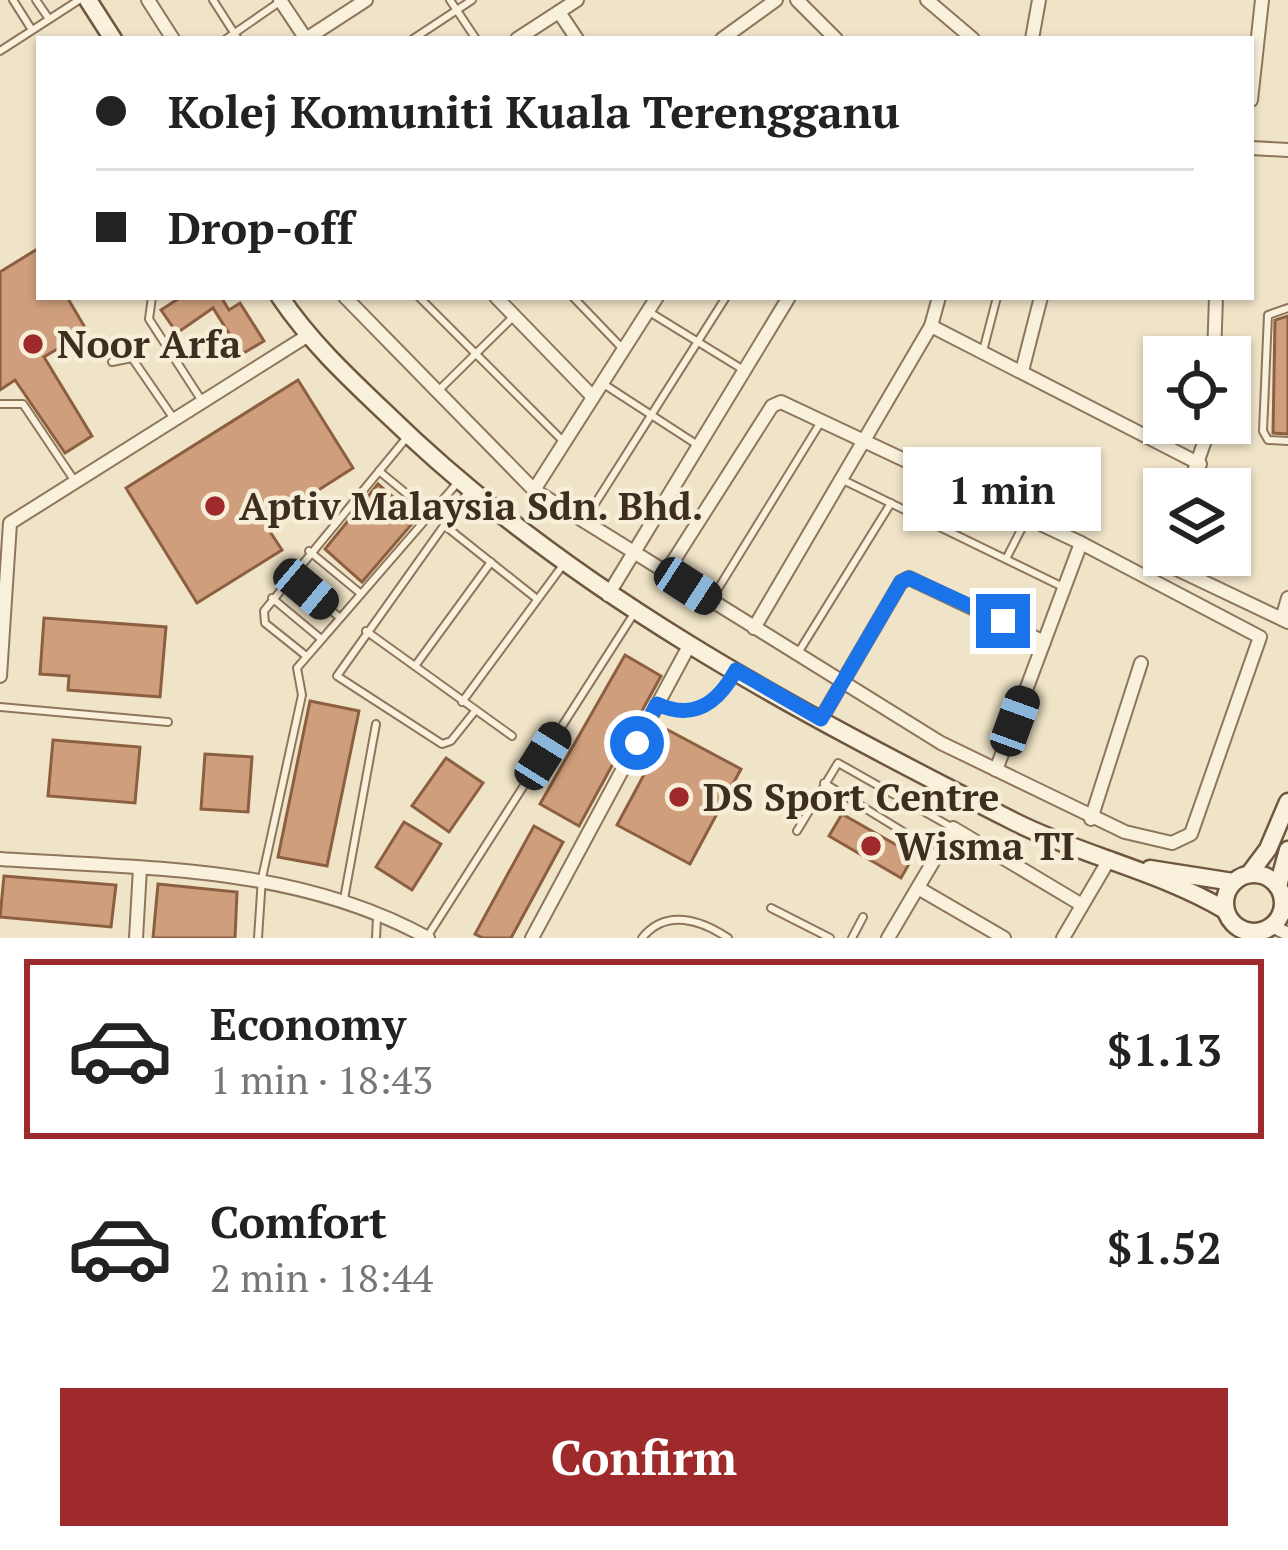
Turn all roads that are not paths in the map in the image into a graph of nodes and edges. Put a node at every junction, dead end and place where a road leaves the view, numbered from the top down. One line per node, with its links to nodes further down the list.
1 (13, 0): 20 (lane)
2 (36, 0): 19 (lane)
3 (79, 0): 19 (lane)
4 (88, 0): 21 (street)
5 (148, 0): 22 (street)
6 (213, 0): 23 (lane)
7 (281, 0): 23 (lane); 24 (street)
8 (366, 0): 25 (street)
9 (450, 0): 17 (lane)
10 (472, 0): 17 (lane)
11 (578, 0): 18 (street)
12 (776, 0): 30 (street)
13 (797, 0): 31 (street)
14 (927, 0): 32 (street)
15 (1039, 0): 33 (street)
16 (1262, 0): 35 (street)
17 (456, 10): 26 (lane); 27 (lane)
18 (559, 12): 28 (street); 29 (street)
19 (49, 19): 20 (lane)
20 (32, 30): 34 (lane)
21 (111, 36)
22 (171, 36)
23 (236, 36)
24 (304, 36)
25 (311, 36)
26 (417, 36)
27 (474, 36)
28 (523, 36)
29 (575, 36)
30 (726, 36)
31 (833, 36)
32 (969, 36)
33 (1033, 36)
34 (0, 51)
35 (1254, 73)
36 (1254, 148): 37 (street)
37 (1288, 150)
38 (152, 300): 66 (lane)
39 (282, 300): 54 (street)
40 (348, 300): 64 (street)
41 (422, 300): 59 (lane)
42 (499, 300): 52 (street)
43 (576, 300): 57 (lane)
44 (724, 300): 56 (lane)
45 (787, 300): 61 (street)
46 (938, 300): 53 (street)
47 (996, 300): 58 (lane)
48 (1040, 300): 62 (street)
49 (1216, 300): 55 (street)
50 (652, 302): 56 (lane); 57 (street)
51 (1288, 308): 73 (lane)
52 (514, 316): 59 (lane); 65 (street)
53 (931, 326): 58 (street); 72 (street)
54 (307, 336): 66 (street); 71 (street)
55 (1215, 336)
56 (698, 341): 61 (lane); 68 (lane)
57 (624, 349): 63 (street)
58 (983, 351): 62 (street)
59 (476, 354): 64 (lane); 74 (lane)
60 (112, 362): 69 (lane)
61 (745, 371): 76 (street)
62 (1022, 371): 77 (street)
63 (602, 383): 65 (street); 68 (lane)
64 (435, 393): 83 (street)
65 (593, 397): 74 (street)
66 (202, 401): 69 (street)
67 (0, 404): 81 (lane)
68 (651, 416): 76 (lane); 88 (lane)
69 (174, 419): 81 (street)
70 (822, 420): 72 (street); 96 (street); 106 (lane)
71 (409, 435): 79 (lane); 82 (street)
72 (865, 440): 80 (street); 87 (street)
73 (1288, 441)
74 (564, 443): 83 (street)
75 (1205, 444): 77 (street)
76 (699, 446): 92 (street)
77 (1200, 464): 78 (street)
78 (1198, 468)
79 (379, 471): 85 (lane); 91 (lane)
80 (842, 479): 84 (lane); 110 (street)
81 (74, 481): 86 (street)
82 (465, 484): 85 (lane); 89 (lane); 95 (street)
83 (535, 490): 88 (street)
84 (891, 503): 93 (lane); 115 (lane)
85 (430, 513): 101 (lane)
86 (5, 518): 97 (street)
87 (1027, 518): 90 (street); 93 (lane)
88 (584, 521): 92 (street)
89 (443, 525): 94 (lane); 111 (lane)
90 (1081, 543): 100 (street); 133 (street)
91 (309, 550): 98 (lane); 101 (lane)
92 (643, 558): 96 (street); 102 (street)
93 (1006, 559): 100 (lane)
94 (491, 562): 105 (lane); 118 (lane)
95 (564, 563): 102 (street); 105 (lane)
96 (667, 572): 106 (street)
97 (2, 575): 120 (street)
98 (290, 576): 103 (lane); 108 (lane)
99 (1191, 576): 109 (street)
100 (1065, 588): 113 (street)
101 (360, 593): 108 (lane)
102 (608, 595): 107 (street)
103 (272, 598): 112 (lane); 116 (lane)
104 (1288, 598): 109 (street)
105 (537, 599): 122 (lane)
106 (711, 600): 110 (street)
107 (635, 611): 114 (street); 153 (lane)
108 (340, 617): 112 (lane)
109 (1285, 621)
110 (754, 628): 115 (street)
111 (366, 631): 118 (lane); 125 (lane)
112 (320, 638): 116 (lane)
113 (1044, 642): 121 (street); 130 (street)
114 (690, 644): 119 (street); 123 (street)
115 (798, 654): 121 (street)
116 (304, 655): 142 (lane)
117 (1142, 663): 133 (street)
118 (414, 667): 122 (lane)
119 (736, 670): 123 (lane); 126 (street)
120 (0, 676)
121 (842, 682): 126 (street); 130 (street)
122 (462, 702): 125 (lane)
123 (657, 704): 157 (street)
124 (0, 706): 127 (lane)
125 (475, 711): 129 (lane)
126 (821, 719): 138 (street)
127 (168, 722)
128 (376, 724): 146 (lane)
129 (512, 736)
130 (996, 770): 133 (street)
131 (824, 783): 134 (lane); 135 (lane); 136 (lane)
132 (1288, 802): 143 (street)
133 (1091, 819)
134 (953, 828): 144 (street); 147 (street)
135 (797, 831)
136 (915, 839)
137 (1288, 850): 145 (street)
138 (1111, 858): 141 (street); 147 (street)
139 (0, 859): 140 (street)
140 (140, 868): 142 (street); 154 (street)
141 (1138, 868): 143 (street); 151 (street)
142 (262, 878): 146 (street); 155 (lane)
143 (1241, 878): 145 (street); 151 (street)
144 (918, 887): 162 (street); 163 (street)
145 (1283, 897): 152 (street)
146 (344, 899): 149 (street)
147 (1082, 905): 164 (street)
148 (771, 908): 160 (lane)
149 (378, 912): 153 (street); 156 (lane)
150 (863, 916): 161 (lane)
151 (1227, 923): 152 (street)
152 (1270, 932)
153 (422, 934)
154 (136, 938)
155 (258, 938)
156 (376, 938)
157 (532, 938)
158 (642, 938): 159 (lane)
159 (728, 938)
160 (830, 938)
161 (852, 938)
162 (888, 938)
163 (1004, 938)
164 (1063, 938)

